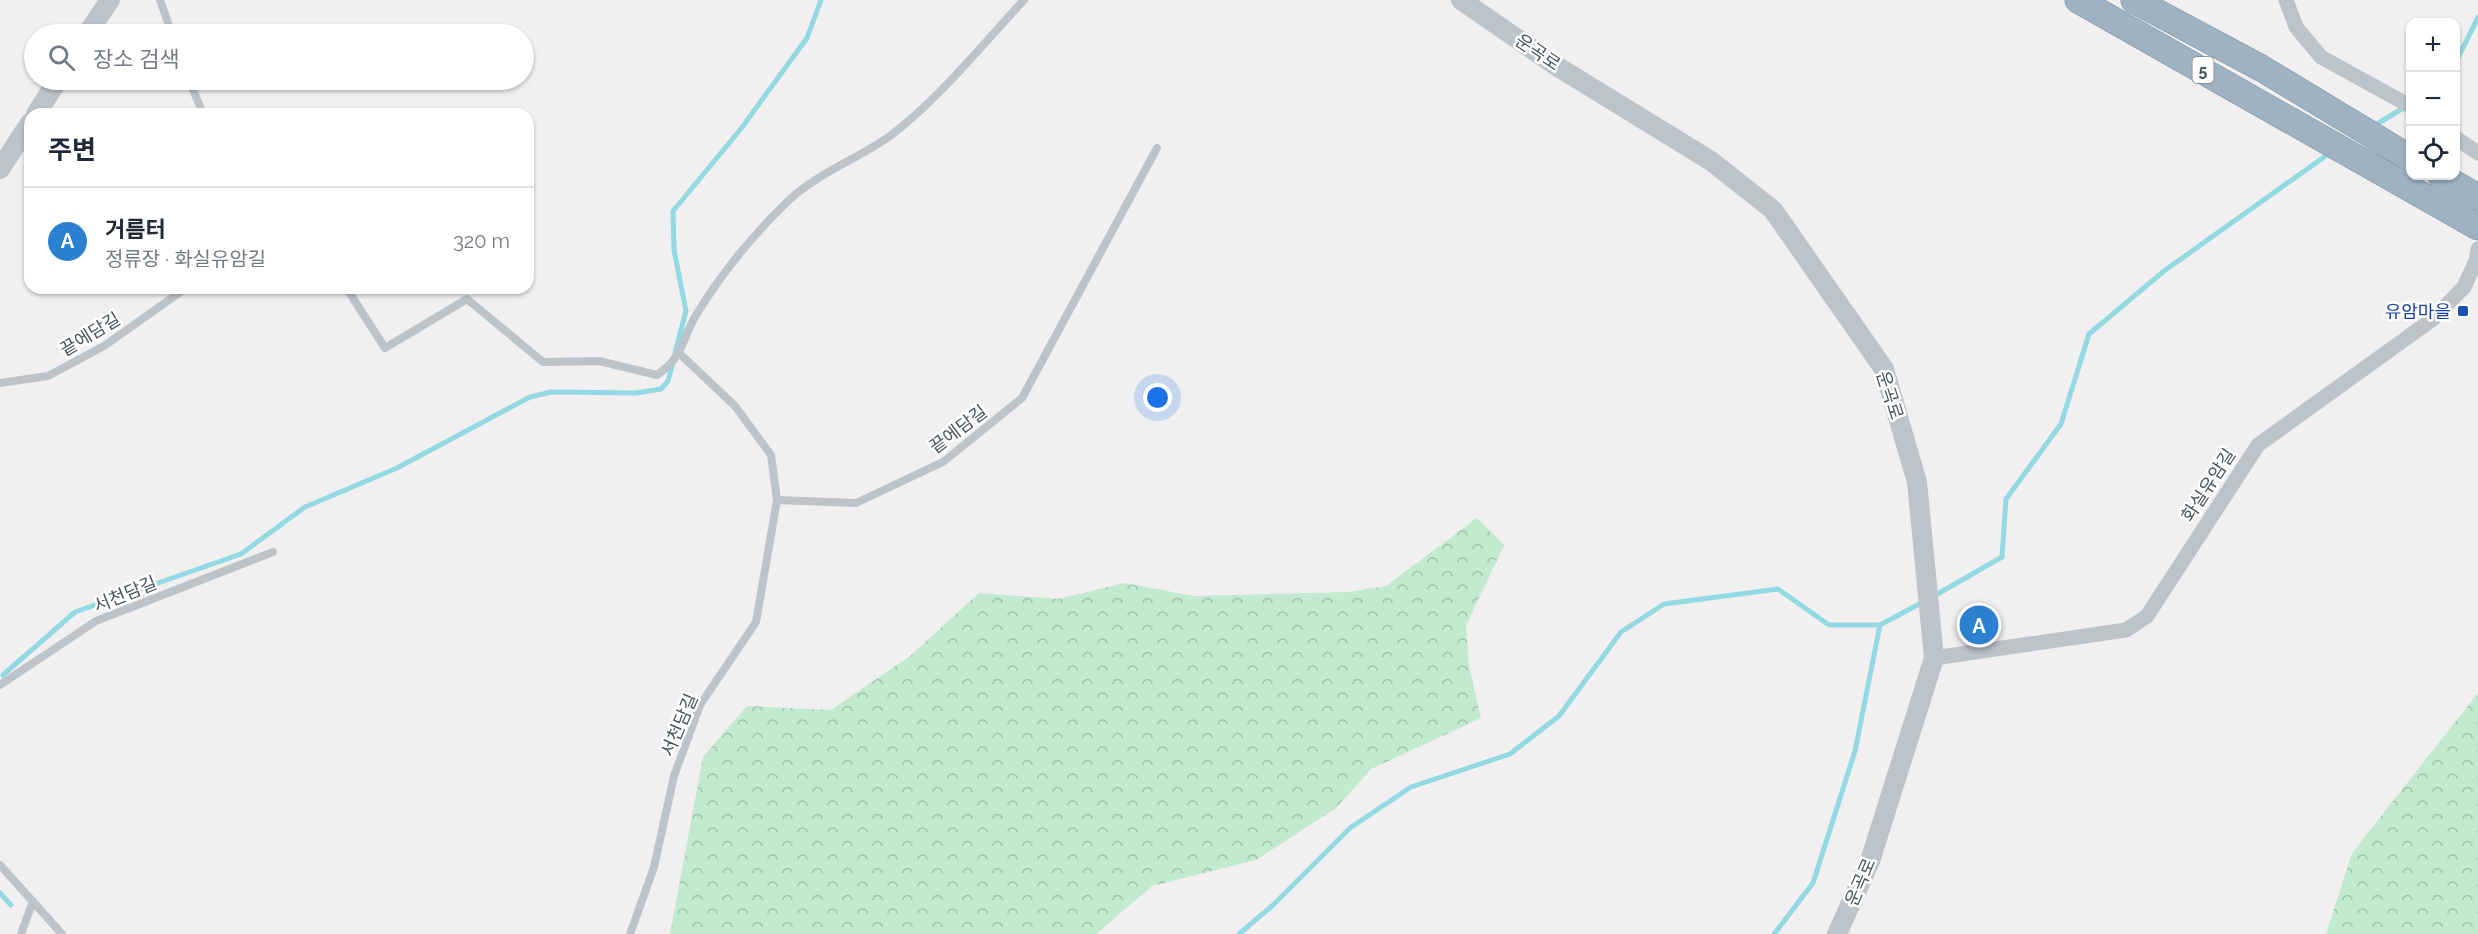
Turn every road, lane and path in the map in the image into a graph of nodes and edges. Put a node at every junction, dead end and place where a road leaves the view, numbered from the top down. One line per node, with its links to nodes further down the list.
1 (110, 0): 8 (street)
2 (160, 0): 9 (lane)
3 (1024, 0): 28 (lane)
4 (1461, 0): 32 (street, 운곡로)
5 (2078, 0): 23 (highway, 5)
6 (2134, 0): 19 (highway, 5)
7 (2286, 0): 12 (street)
8 (94, 24)
9 (168, 24)
10 (52, 90): 13 (street)
11 (193, 90): 14 (lane)
12 (2406, 103)
13 (40, 108)
14 (201, 108)
15 (24, 132): 20 (street)
16 (2460, 141): 18 (street)
17 (1157, 148): 30 (lane, 끝에담길)
18 (2474, 150)
19 (2406, 156)
20 (0, 169)
21 (2448, 180): 22 (highway)
22 (2478, 197)
23 (2478, 227)
24 (2478, 249): 25 (street, 화실유암길)
25 (2471, 285): 32 (street, 화실유암길)
26 (178, 294): 29 (lane, 끝에담길)
27 (350, 294): 28 (lane)
28 (678, 356): 30 (lane)
29 (0, 383)
30 (777, 500): 38 (lane, 서천담길)
31 (273, 552): 33 (lane, 서천담길)
32 (1933, 650): 39 (street, 운곡로)
33 (0, 685)
34 (0, 865): 35 (lane)
35 (33, 901): 36 (lane); 37 (lane)
36 (21, 934)
37 (62, 934)
38 (630, 934)
39 (1837, 934)

